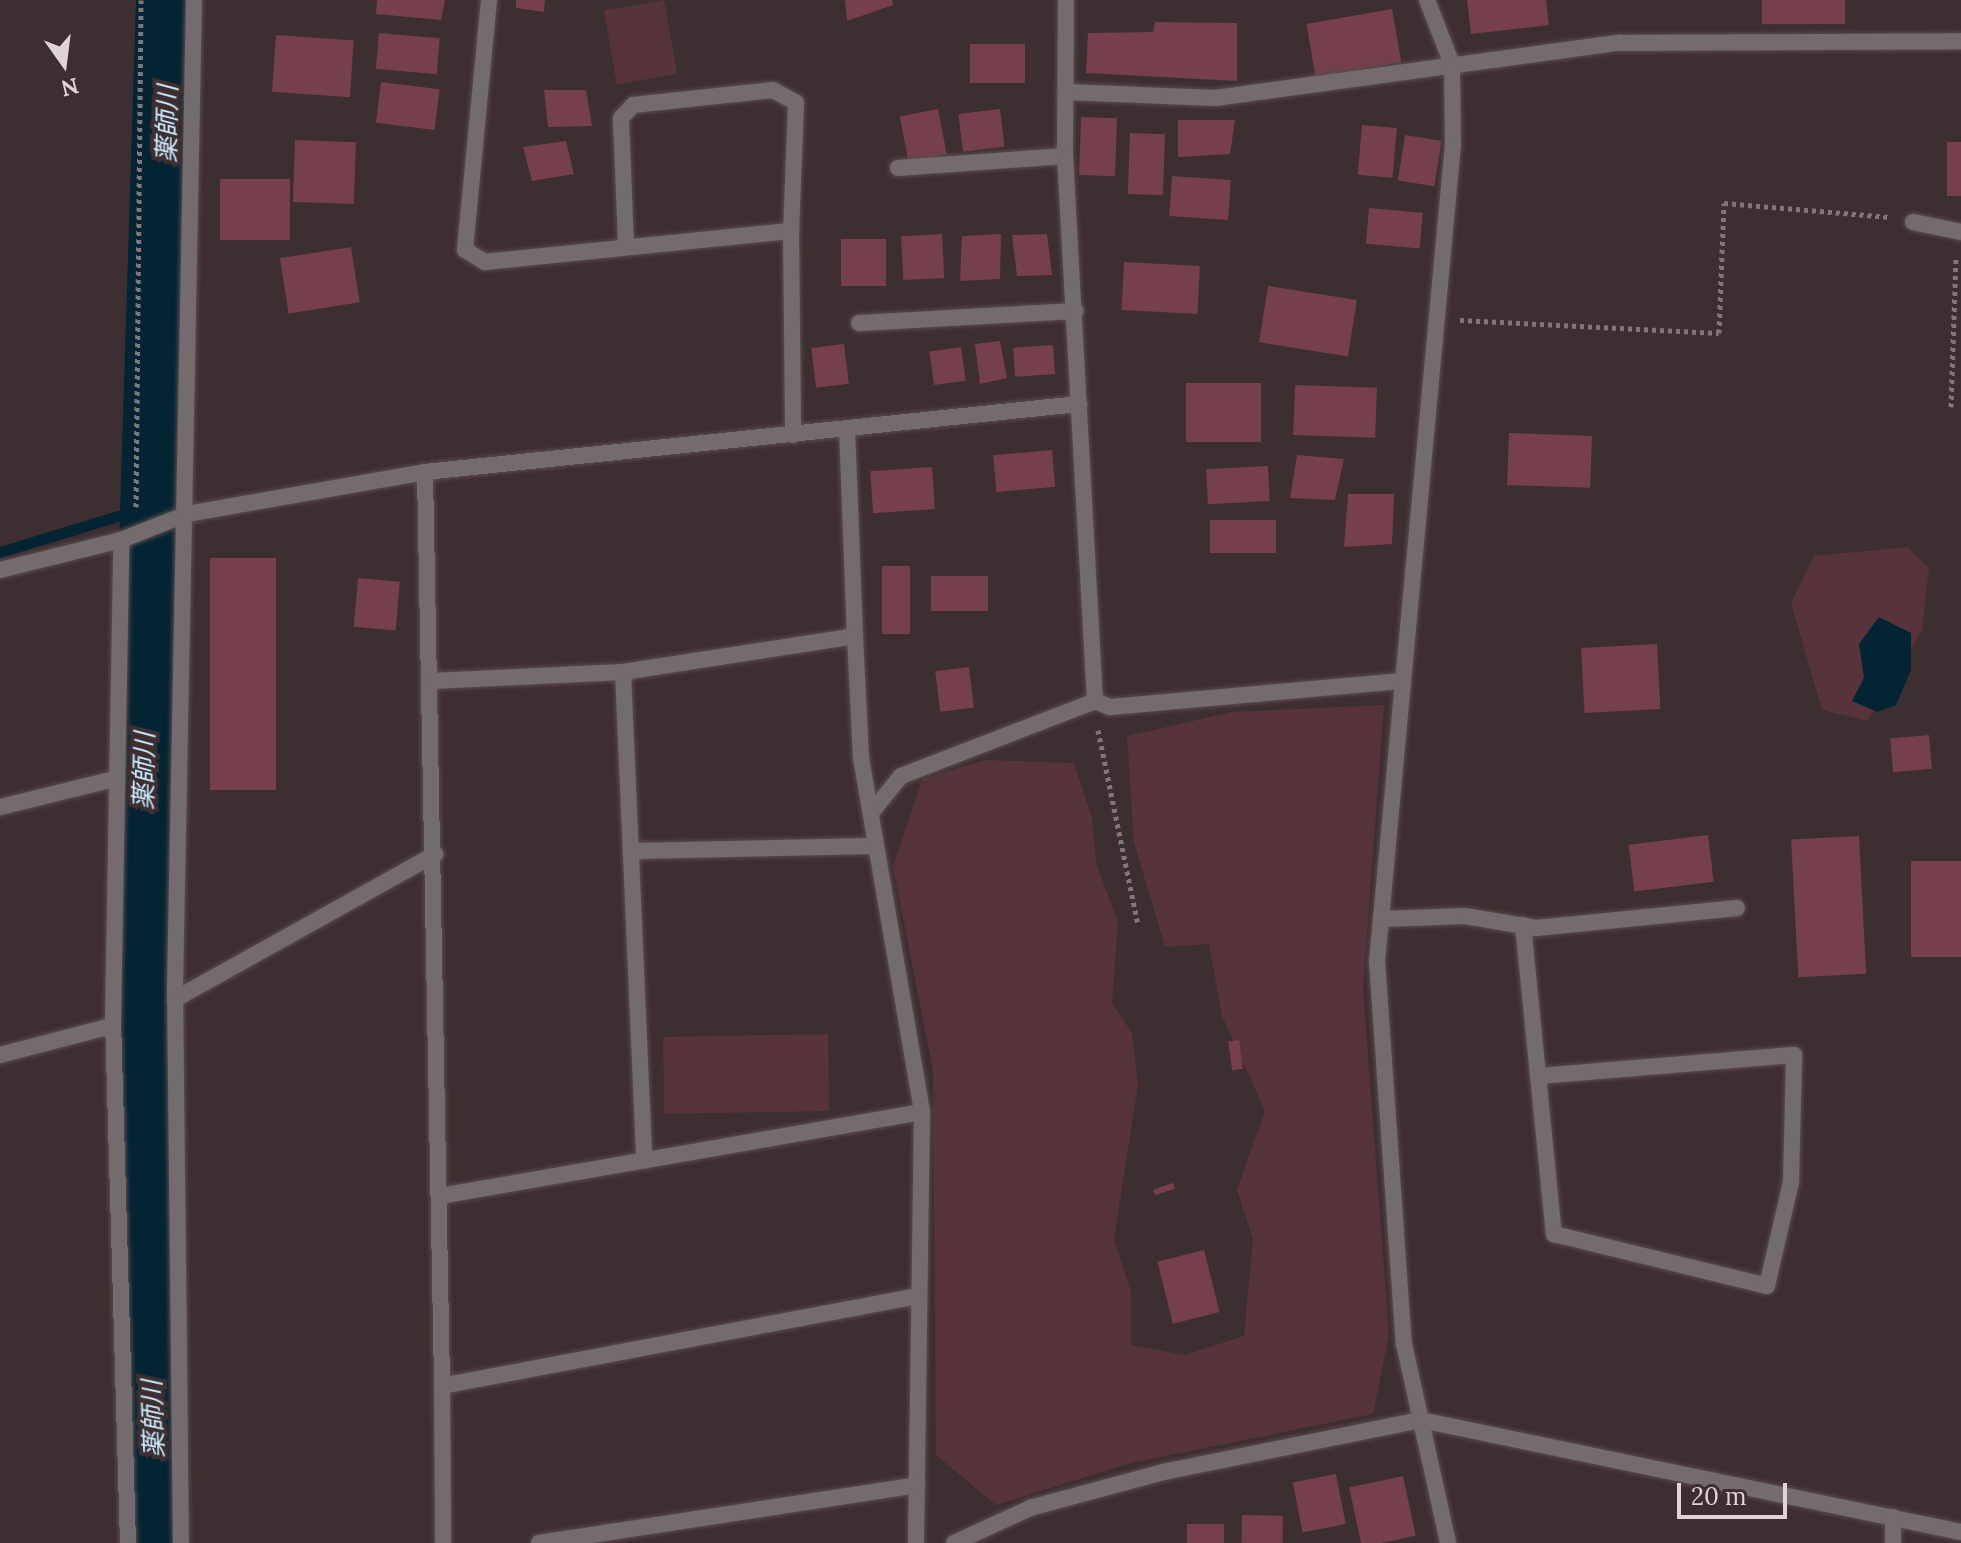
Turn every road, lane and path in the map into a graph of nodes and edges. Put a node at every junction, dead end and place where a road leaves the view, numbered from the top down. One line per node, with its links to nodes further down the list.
1 (141, 0): 24 (path)
2 (194, 0): 23 (street)
3 (489, 0): 14 (street)
4 (1066, 0): 8 (street)
5 (1427, 0): 7 (street)
6 (1961, 41): 7 (street)
7 (1452, 64): 8 (street); 16 (street)
8 (1067, 92): 9 (street)
9 (1065, 156): 10 (street); 15 (street)
10 (898, 168)
11 (1913, 222): 13 (street); 16 (path)
12 (791, 231): 14 (street); 14 (street); 21 (street)
13 (1959, 231): 19 (path)
14 (626, 244)
15 (1076, 311): 17 (street); 18 (street)
16 (1436, 319): 29 (street)
17 (859, 323)
18 (1079, 404): 20 (street); 30 (street)
19 (1951, 407)
20 (847, 428): 21 (street); 26 (street)
21 (793, 435): 22 (street)
22 (425, 472): 23 (street); 28 (street)
23 (187, 514): 24 (street); 41 (street)
24 (121, 540): 25 (street); 31 (street)
25 (0, 570)
26 (855, 636): 27 (street); 33 (street)
27 (623, 672): 28 (street); 35 (street)
28 (432, 681): 36 (street)
29 (1403, 681): 30 (street); 38 (street)
30 (1095, 701): 33 (street); 39 (path)
31 (114, 779): 32 (street); 42 (street)
32 (0, 807)
33 (871, 813): 34 (street)
34 (876, 846): 35 (street); 45 (street)
35 (631, 851): 46 (street)
36 (435, 854): 41 (street); 47 (street)
37 (1737, 908): 40 (street)
38 (1381, 919): 40 (street); 50 (street)
39 (1138, 925)
40 (1523, 925): 44 (street)
41 (175, 999): 55 (street)
42 (112, 1023): 43 (street); 54 (street)
43 (0, 1055)
44 (1538, 1076): 44 (street)
45 (922, 1112): 46 (street); 48 (street)
46 (644, 1161): 47 (street)
47 (440, 1196): 49 (street)
48 (919, 1296): 49 (street); 51 (street)
49 (442, 1386): 56 (street)
50 (1421, 1420): 52 (street); 59 (street); 60 (street)
51 (918, 1485): 57 (street); 58 (street)
52 (1893, 1517): 53 (street); 61 (street)
53 (1961, 1532)
54 (128, 1543)
55 (181, 1543)
56 (443, 1543)
57 (539, 1543)
58 (916, 1543)
59 (954, 1543)
60 (1448, 1543)
61 (1893, 1543)

